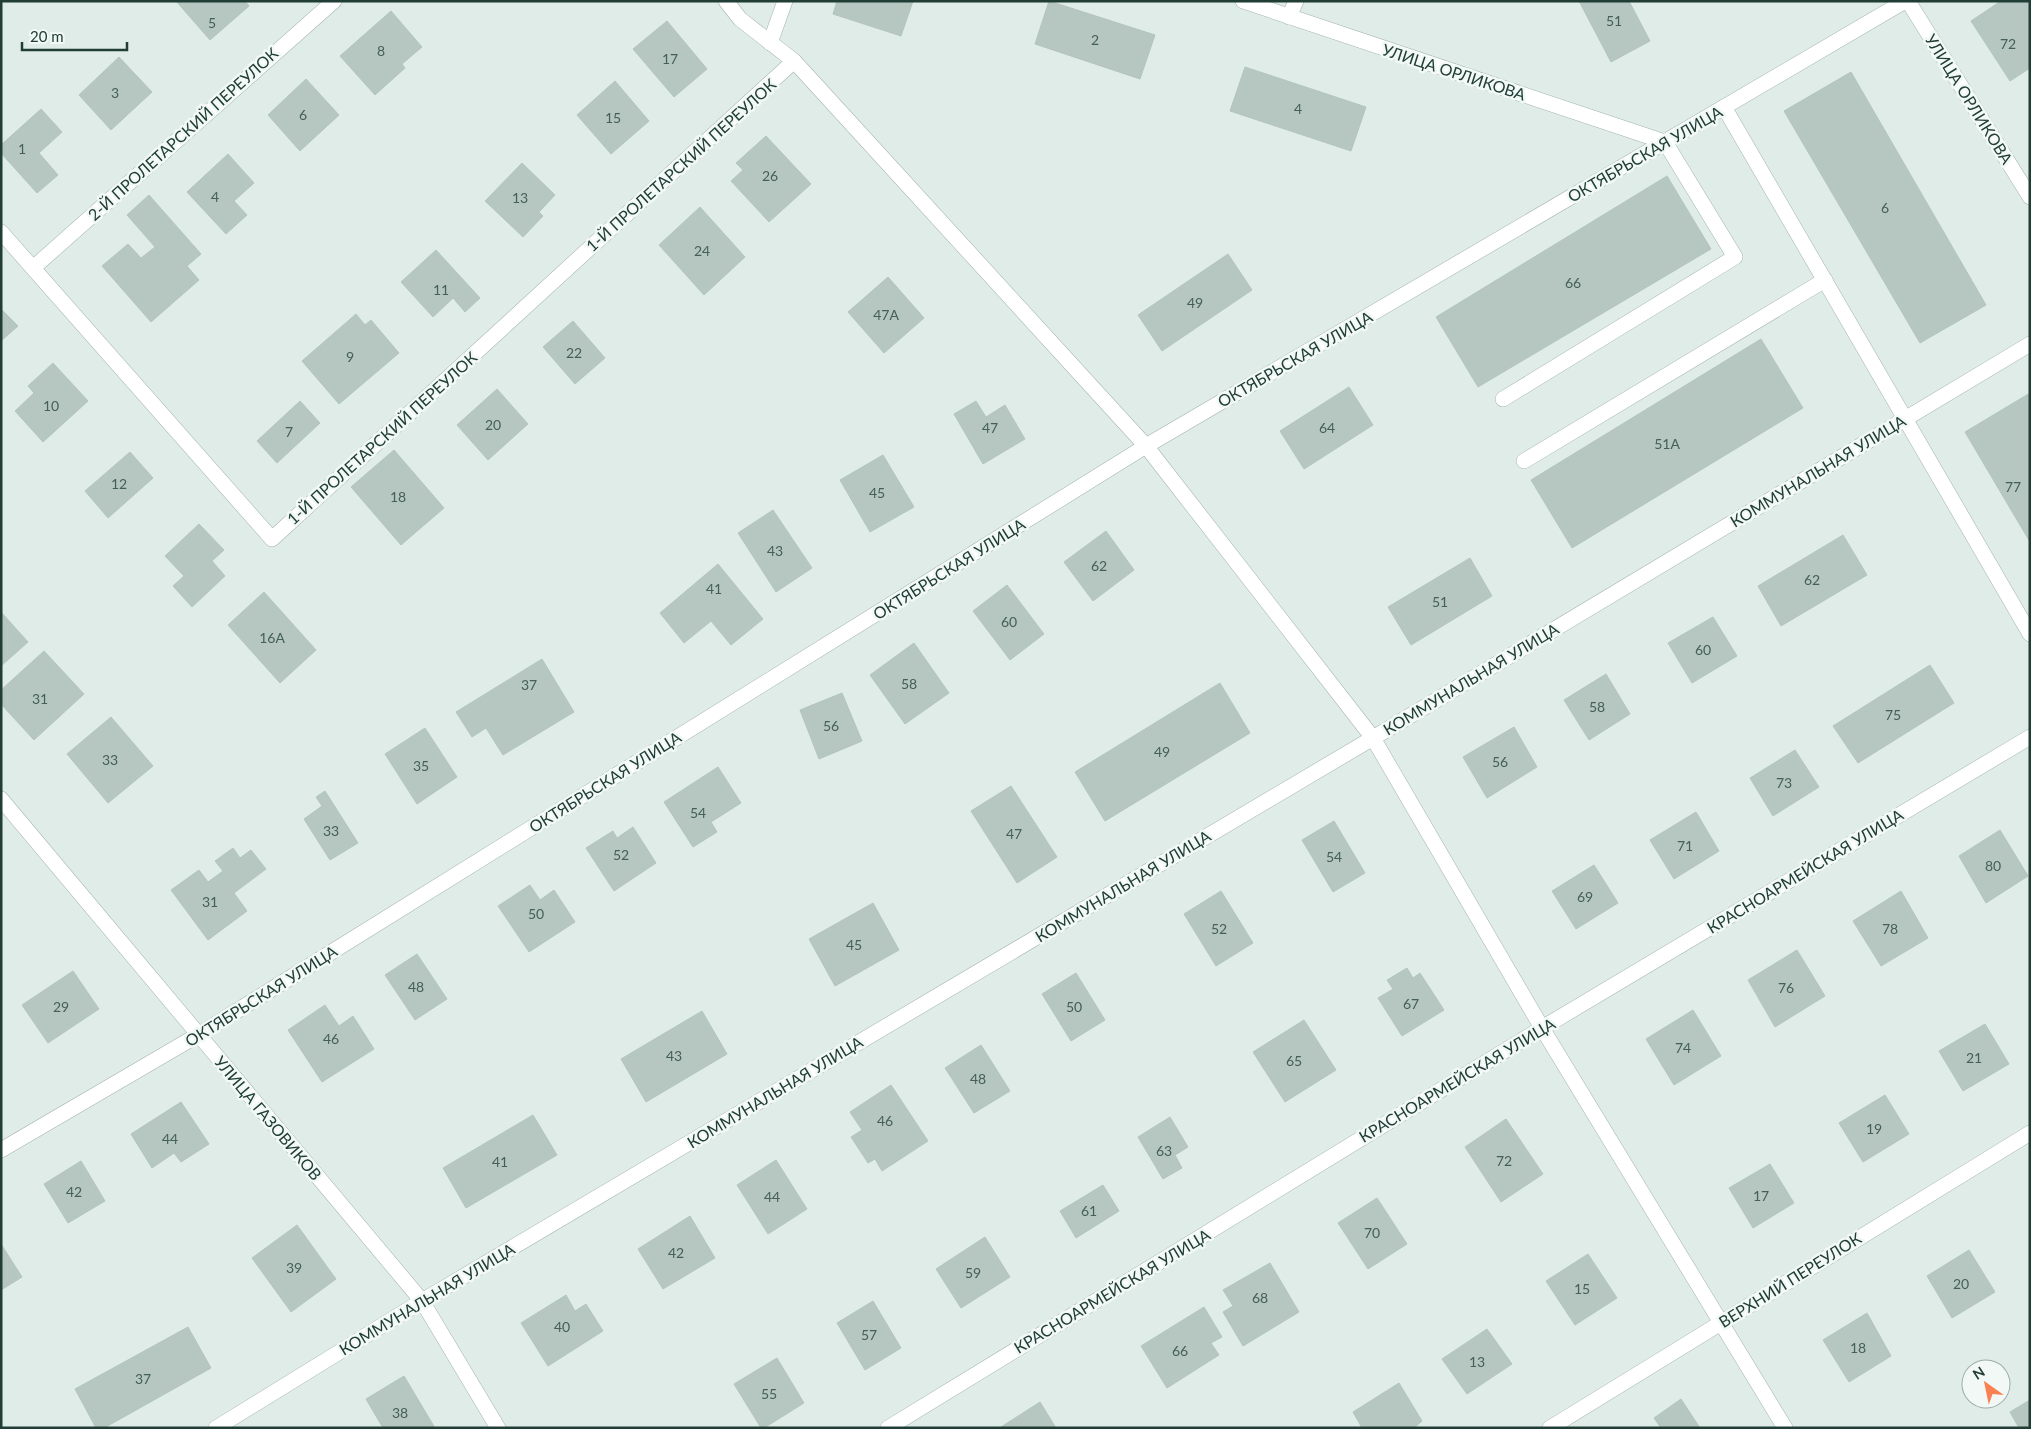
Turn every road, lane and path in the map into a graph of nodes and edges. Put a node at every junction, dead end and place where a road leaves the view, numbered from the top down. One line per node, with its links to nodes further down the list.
1 (334, 1): 14 (street, 2-Й ПРОЛЕТАРСКИЙ ПЕРЕУЛОК)
2 (726, 1): 8 (street)
3 (785, 1): 8 (street)
4 (1243, 1): 7 (street, УЛИЦА ОРЛИКОВА)
5 (1296, 1): 7 (street)
6 (1907, 1): 10 (street, ОКТЯБРЬСКАЯ УЛИЦА); 12 (street, УЛИЦА ОРЛИКОВА)
7 (1290, 17): 11 (street, УЛИЦА ОРЛИКОВА)
8 (770, 43): 9 (street)
9 (794, 61): 14 (street, 1-Й ПРОЛЕТАРСКИЙ ПЕРЕУЛОК); 19 (street)
10 (1724, 107): 11 (street, ОКТЯБРЬСКАЯ УЛИЦА); 15 (street)
11 (1665, 142): 17 (street); 19 (street, ОКТЯБРЬСКАЯ УЛИЦА)
12 (2030, 198)
13 (1, 232): 14 (street, 1-Й ПРОЛЕТАРСКИЙ ПЕРЕУЛОК)
14 (33, 268)
15 (1825, 280): 18 (street); 20 (street)
16 (2030, 344): 18 (street, КОММУНАЛЬНАЯ УЛИЦА)
17 (1503, 399)
18 (1905, 419): 21 (street); 23 (street, КОММУНАЛЬНАЯ УЛИЦА)
19 (1146, 446): 23 (street); 26 (street, ОКТЯБРЬСКАЯ УЛИЦА)
20 (1524, 461)
21 (2030, 634)
22 (2030, 737): 25 (street, КРАСНОАРМЕЙСКАЯ УЛИЦА)
23 (1372, 738): 25 (street); 29 (street, КОММУНАЛЬНАЯ УЛИЦА)
24 (1, 799): 26 (street, УЛИЦА ГАЗОВИКОВ)
25 (1542, 1028): 30 (street); 33 (street, КРАСНОАРМЕЙСКАЯ УЛИЦА)
26 (198, 1035): 28 (street, ОКТЯБРЬСКАЯ УЛИЦА); 29 (street, УЛИЦА ГАЗОВИКОВ)
27 (2030, 1132): 30 (street, ВЕРХНИЙ ПЕРЕУЛОК)
28 (1, 1150)
29 (422, 1301): 31 (street, КОММУНАЛЬНАЯ УЛИЦА); 32 (street, УЛИЦА ГАЗОВИКОВ)
30 (1722, 1322): 34 (street, ВЕРХНИЙ ПЕРЕУЛОК); 35 (street)
31 (216, 1428)
32 (498, 1428)
33 (888, 1428)
34 (1550, 1428)
35 (1785, 1428)

